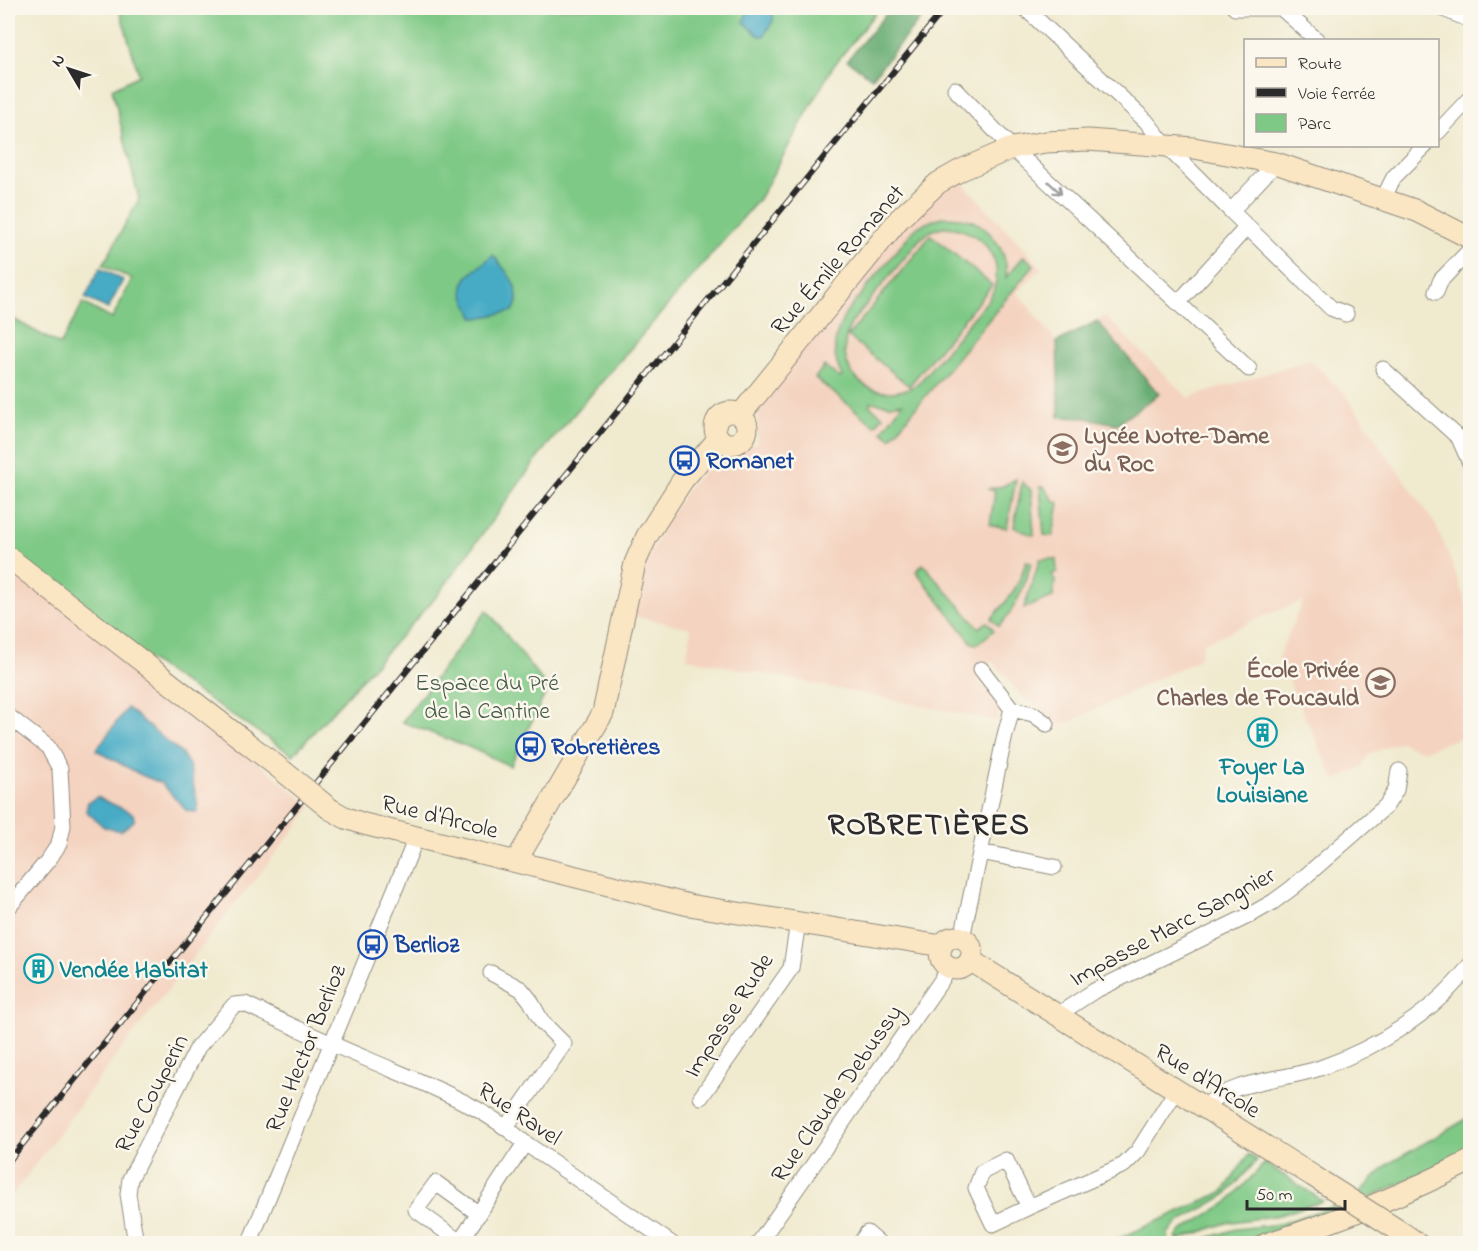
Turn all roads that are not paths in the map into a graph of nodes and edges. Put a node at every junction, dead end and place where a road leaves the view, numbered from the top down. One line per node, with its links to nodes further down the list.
1 (1028, 8): 10 (street)
2 (1234, 8): 3 (street)
3 (1282, 8): 6 (street)
4 (1441, 8): 5 (street)
5 (1470, 20)
6 (1316, 39)
7 (955, 89): 12 (street)
8 (1470, 98): 9 (street)
9 (1440, 124)
10 (1166, 146): 12 (main road, Rue Émile Romanet); 13 (main road, Rue Émile Romanet); 15 (street)
11 (1424, 147): 14 (street)
12 (1012, 148): 20 (street, one-way to 20); 33 (main road, Rue Émile Romanet)
13 (1276, 163): 14 (main road, Rue Émile Romanet); 15 (street)
14 (1383, 199): 17 (main road, Rue Émile Romanet)
15 (1231, 211): 16 (street)
16 (1246, 228): 20 (street); 21 (street)
17 (1470, 238)
18 (1470, 250): 19 (street)
19 (1436, 292)
20 (1178, 303): 22 (street)
21 (1346, 314)
22 (1249, 369)
23 (1383, 369): 24 (street)
24 (1469, 452)
25 (8, 558): 31 (main road, Rue d'Arcole, bridge)
26 (981, 669): 27 (street)
27 (1012, 709): 29 (street); 32 (street)
28 (8, 716): 35 (street)
29 (1047, 724)
30 (1399, 771): 43 (street, Impasse Marc Sangnier)
31 (414, 837): 33 (main road, Rue d'Arcole); 44 (street, Rue Hector Berlioz)
32 (981, 852): 34 (street); 37 (street)
33 (518, 861): 36 (main road, Rue d'Arcole)
34 (1054, 867)
35 (8, 908)
36 (798, 922): 38 (main road, Rue d'Arcole); 46 (street, Impasse Rude)
37 (962, 938): 38 (main road); 39 (main road)
38 (942, 945): 41 (main road)
39 (970, 960): 41 (main road); 43 (main road, Rue d'Arcole)
40 (1470, 965): 47 (street)
41 (950, 968): 57 (street, Rue Claude Debussy)
42 (491, 973): 48 (street)
43 (1060, 1017): 45 (main road, Rue d'Arcole)
44 (331, 1043): 48 (street, Rue Ravel); 54 (street, Rue Couperin); 55 (street, Rue Hector Berlioz)
45 (1176, 1091): 47 (main road, Rue d'Arcole); 51 (street)
46 (701, 1097)
47 (1204, 1108): 53 (main road, Rue d'Arcole, bridge)
48 (507, 1126): 49 (street, Rue Ravel)
49 (525, 1143): 52 (street); 56 (street, Rue Ravel)
50 (1470, 1161): 60 (main road)
51 (1029, 1207)
52 (479, 1214)
53 (1411, 1239)
54 (136, 1244)
55 (249, 1244)
56 (672, 1244)
57 (758, 1244)
58 (860, 1244): 59 (street)
59 (880, 1244)
60 (1266, 1244)

